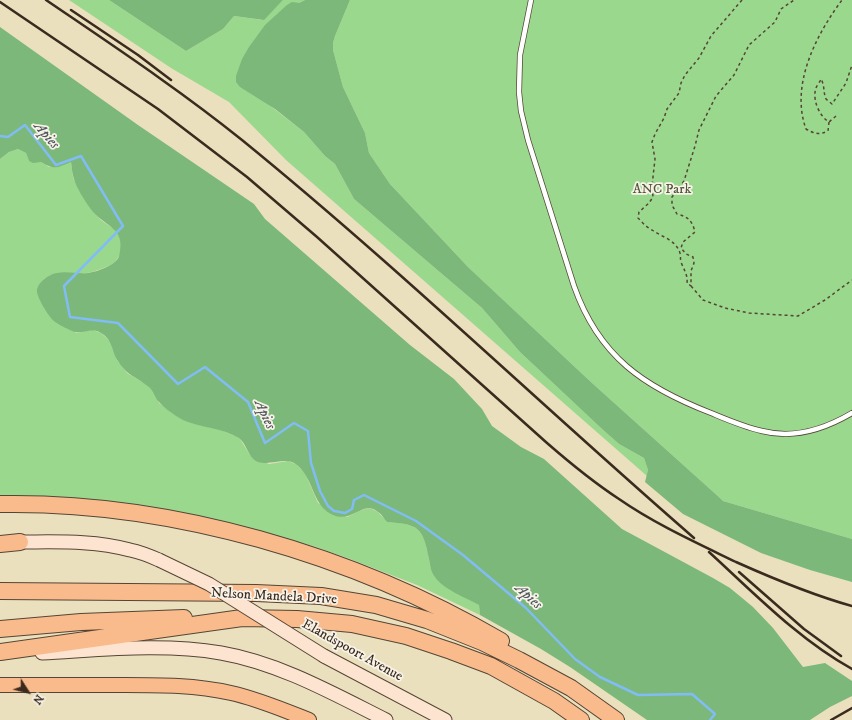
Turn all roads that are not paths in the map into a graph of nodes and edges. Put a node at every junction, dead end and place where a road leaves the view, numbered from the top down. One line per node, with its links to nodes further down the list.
1 (531, 0): 2 (lane)
2 (852, 414)
3 (0, 504): 12 (highway)
4 (0, 540): 5 (main road)
5 (20, 542): 6 (highway); 15 (main road, Elandspoort Avenue, bridge)
6 (0, 544)
7 (0, 591): 12 (highway, Nelson Mandela Drive)
8 (242, 618): 9 (highway); 10 (highway, Nelson Mandela Drive); 16 (highway, Nelson Mandela Drive)
9 (0, 629)
10 (0, 653): 14 (main road)
11 (7, 685): 13 (main road)
12 (571, 688): 17 (highway, Nelson Mandela Drive)
13 (309, 720)
14 (386, 720)
15 (444, 720)
16 (581, 720)
17 (616, 720)

